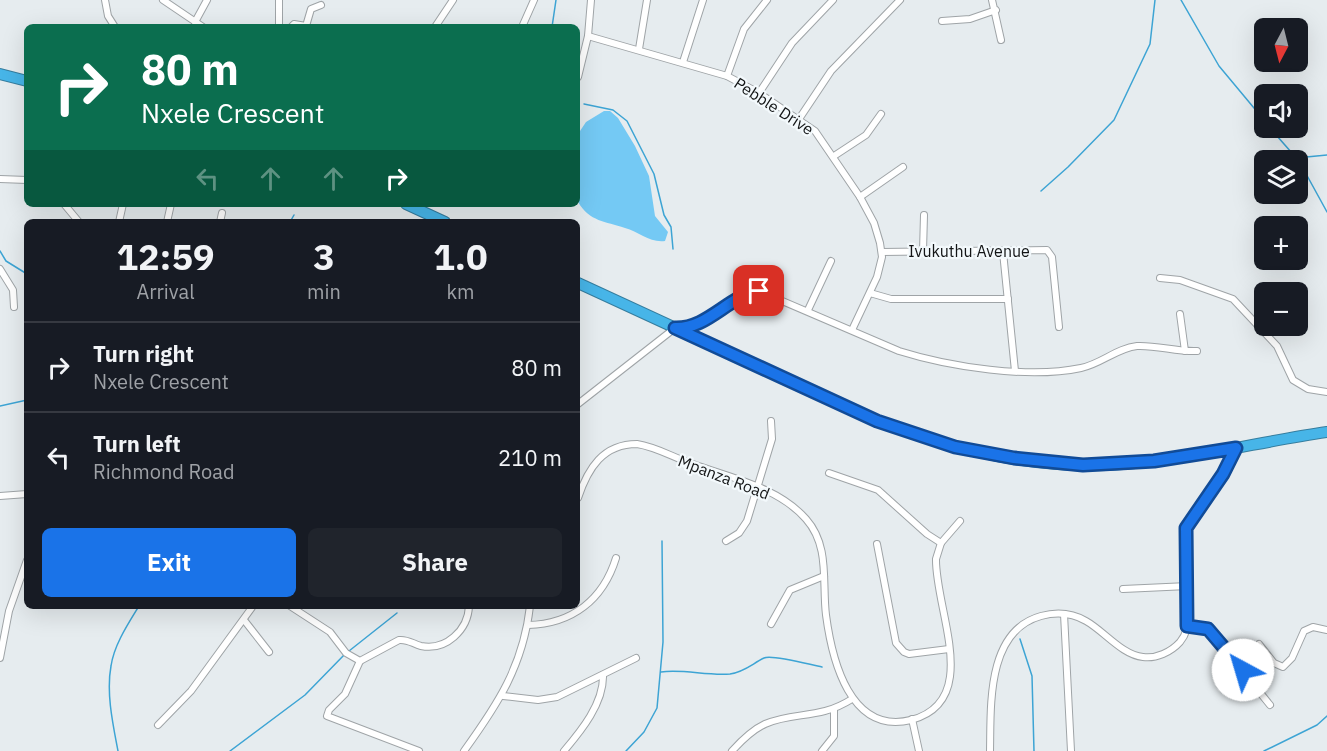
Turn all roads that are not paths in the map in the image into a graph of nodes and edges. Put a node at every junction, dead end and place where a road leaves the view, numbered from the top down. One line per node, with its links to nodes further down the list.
1 (105, 0): 18 (street)
2 (163, 0): 17 (street)
3 (207, 0): 17 (street)
4 (279, 0): 20 (street)
5 (453, 0): 22 (street)
6 (534, 0): 23 (street)
7 (591, 0): 24 (street)
8 (647, 0): 26 (street)
9 (703, 0): 27 (street)
10 (767, 0): 30 (street)
11 (833, 0): 32 (street)
12 (900, 0): 34 (street)
13 (992, 0): 15 (street)
14 (321, 5): 21 (street)
15 (996, 10): 16 (street); 25 (street)
16 (942, 21)
17 (195, 22): 19 (street)
18 (113, 24)
19 (198, 24)
20 (279, 24)
21 (307, 24)
22 (437, 24)
23 (523, 24)
24 (588, 36): 26 (street, Pebble Drive); 28 (street)
25 (1001, 40)
26 (639, 50): 27 (street, Pebble Drive)
27 (684, 62): 30 (street, Pebble Drive)
28 (580, 69)
29 (0, 74): 31 (highway)
30 (727, 76): 32 (street, Pebble Drive)
31 (24, 80)
32 (759, 93): 34 (street, Pebble Drive)
33 (881, 114): 35 (street)
34 (799, 118): 35 (street, Pebble Drive)
35 (834, 156): 39 (street, Pebble Drive)
36 (903, 167): 39 (street)
37 (0, 179): 38 (street)
38 (24, 180)
39 (860, 197): 46 (street, Pebble Drive)
40 (412, 207): 44 (highway)
41 (222, 213): 43 (street)
42 (924, 215): 45 (street)
43 (221, 219)
44 (438, 219)
45 (923, 251): 46 (street, Ivukuthu Avenue); 47 (street, Ivukuthu Avenue)
46 (882, 252): 52 (street, Pebble Drive)
47 (1003, 252): 53 (street); 57 (street, Ivukuthu Avenue)
48 (831, 261): 55 (street)
49 (0, 269): 54 (street)
50 (1160, 278): 63 (street)
51 (580, 284): 58 (highway)
52 (870, 293): 53 (street); 59 (street, Pebble Drive)
53 (1008, 299): 62 (street)
54 (14, 307)
55 (808, 310): 58 (street); 59 (street)
56 (1180, 314): 60 (street)
57 (1059, 327)
58 (675, 328): 64 (street); 67 (highway)
59 (852, 330): 62 (street)
60 (1185, 351): 61 (street); 62 (street)
61 (1197, 351)
62 (1015, 371)
63 (1327, 392)
64 (580, 402)
65 (771, 421): 69 (street)
66 (1327, 432): 67 (highway)
67 (1236, 448): 80 (street)
68 (829, 473): 75 (street)
69 (758, 486): 70 (street, Mpanza Road); 74 (street); 79 (street, Mpanza Road)
70 (580, 493)
71 (24, 494): 72 (street)
72 (0, 496)
73 (960, 521): 75 (street)
74 (726, 541)
75 (940, 543): 93 (street, Mpanza Road)
76 (877, 544): 93 (street)
77 (616, 558): 89 (street)
78 (24, 568): 95 (street)
79 (824, 576): 88 (street); 100 (street, Mpanza Road)
80 (1188, 586): 81 (street); 90 (street)
81 (1123, 589)
82 (251, 609): 87 (street)
83 (295, 609): 97 (street)
84 (468, 609): 97 (street)
85 (530, 609): 89 (street)
86 (1064, 614): 90 (street); 111 (street); 112 (street)
87 (244, 620): 94 (street); 104 (street)
88 (771, 624)
89 (528, 625): 99 (street)
90 (1187, 626): 101 (street)
91 (1326, 630): 92 (street)
92 (1259, 644)
93 (949, 649): 103 (street, Mpanza Road)
94 (269, 652)
95 (0, 658)
96 (636, 658): 98 (street)
97 (360, 661): 105 (street)
98 (603, 675): 99 (street); 107 (street)
99 (503, 696): 106 (street)
100 (852, 699): 102 (street); 103 (street, Mpanza Road)
101 (1270, 705)
102 (834, 709): 108 (street); 109 (street)
103 (912, 719): 110 (street)
104 (159, 725)
105 (420, 751)
106 (464, 751)
107 (564, 751)
108 (732, 751)
109 (822, 751)
110 (918, 751)
111 (990, 751)
112 (1071, 751)

